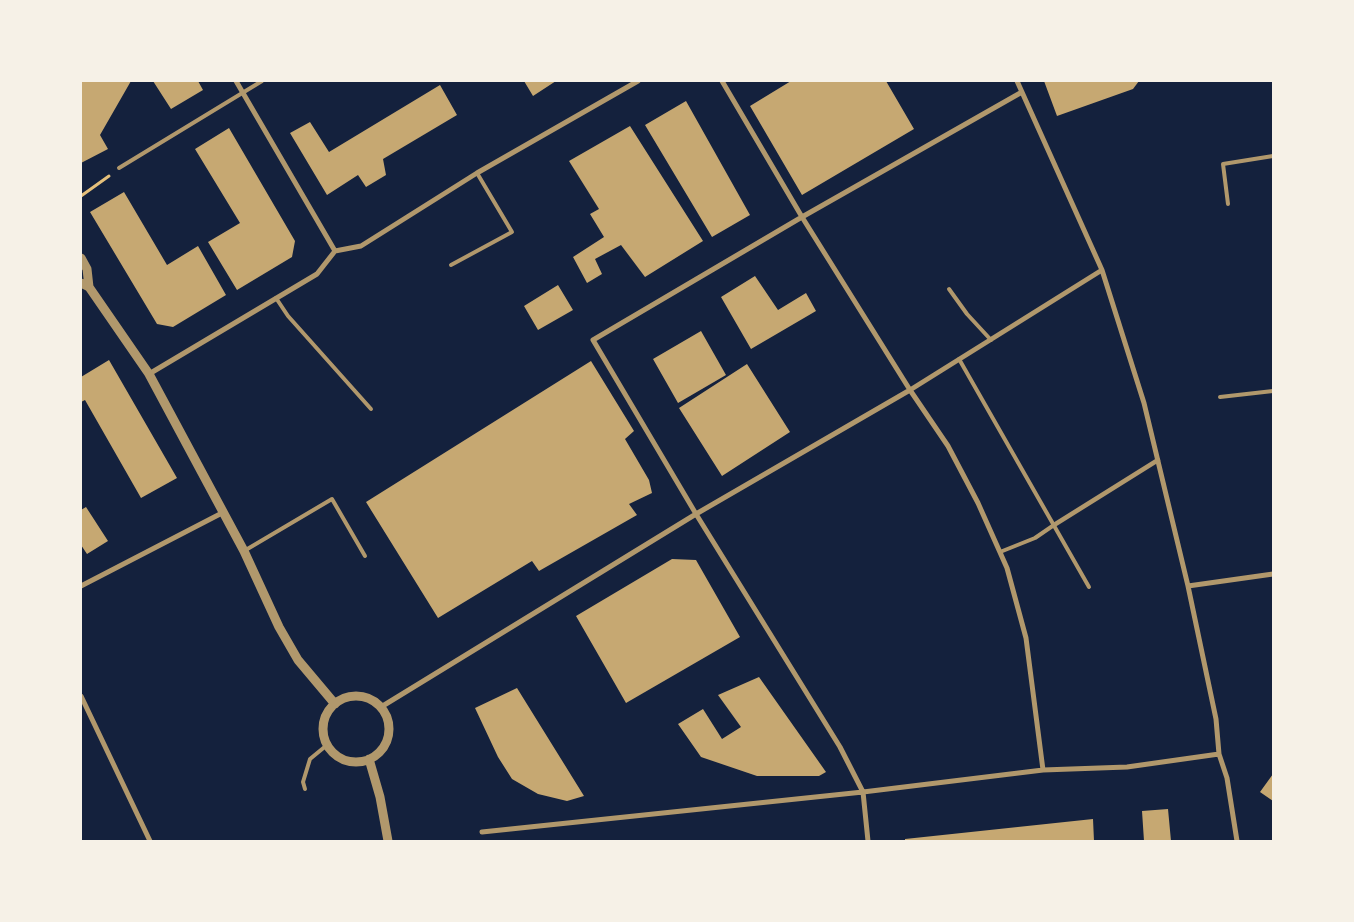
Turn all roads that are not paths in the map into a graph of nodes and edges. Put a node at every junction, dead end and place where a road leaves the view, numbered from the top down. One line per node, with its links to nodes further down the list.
1 (236, 81): 7 (street)
2 (262, 81): 7 (lane)
3 (638, 81): 10 (street)
4 (722, 81): 12 (street)
5 (1017, 81): 6 (street)
6 (1022, 92): 12 (street); 16 (street)
7 (243, 94): 9 (lane); 13 (street)
8 (1273, 156): 11 (lane)
9 (119, 168)
10 (477, 174): 13 (street); 15 (lane)
11 (1228, 204)
12 (802, 216): 23 (street); 29 (street)
13 (335, 251): 19 (street)
14 (81, 258): 17 (street)
15 (451, 265)
16 (1102, 270): 20 (street); 27 (street)
17 (85, 285): 22 (street)
18 (949, 289): 20 (lane)
19 (276, 298): 22 (street); 26 (lane)
20 (991, 340): 21 (street)
21 (959, 360): 23 (street); 30 (lane)
22 (149, 374): 28 (street)
23 (910, 390): 29 (street); 32 (street)
24 (1273, 391): 25 (lane)
25 (1220, 397)
26 (371, 409)
27 (1158, 460): 30 (street); 36 (street)
28 (222, 513): 31 (street); 35 (street)
29 (696, 514): 40 (street); 46 (street)
30 (1054, 525): 32 (lane); 37 (lane)
31 (244, 551): 33 (lane); 39 (street)
32 (1000, 552): 44 (street)
33 (365, 556)
34 (1273, 574): 36 (street)
35 (81, 586)
36 (1188, 586): 42 (street)
37 (1089, 587)
38 (81, 696): 48 (street)
39 (335, 704): 40 (street); 41 (street)
40 (381, 707): 43 (street)
41 (327, 745): 43 (street); 45 (lane)
42 (1219, 754): 44 (street); 51 (street)
43 (369, 759): 49 (street)
44 (1044, 770): 46 (street)
45 (305, 789)
46 (863, 792): 47 (street); 50 (street)
47 (482, 832)
48 (150, 841)
49 (388, 841)
50 (868, 841)
51 (1237, 841)

